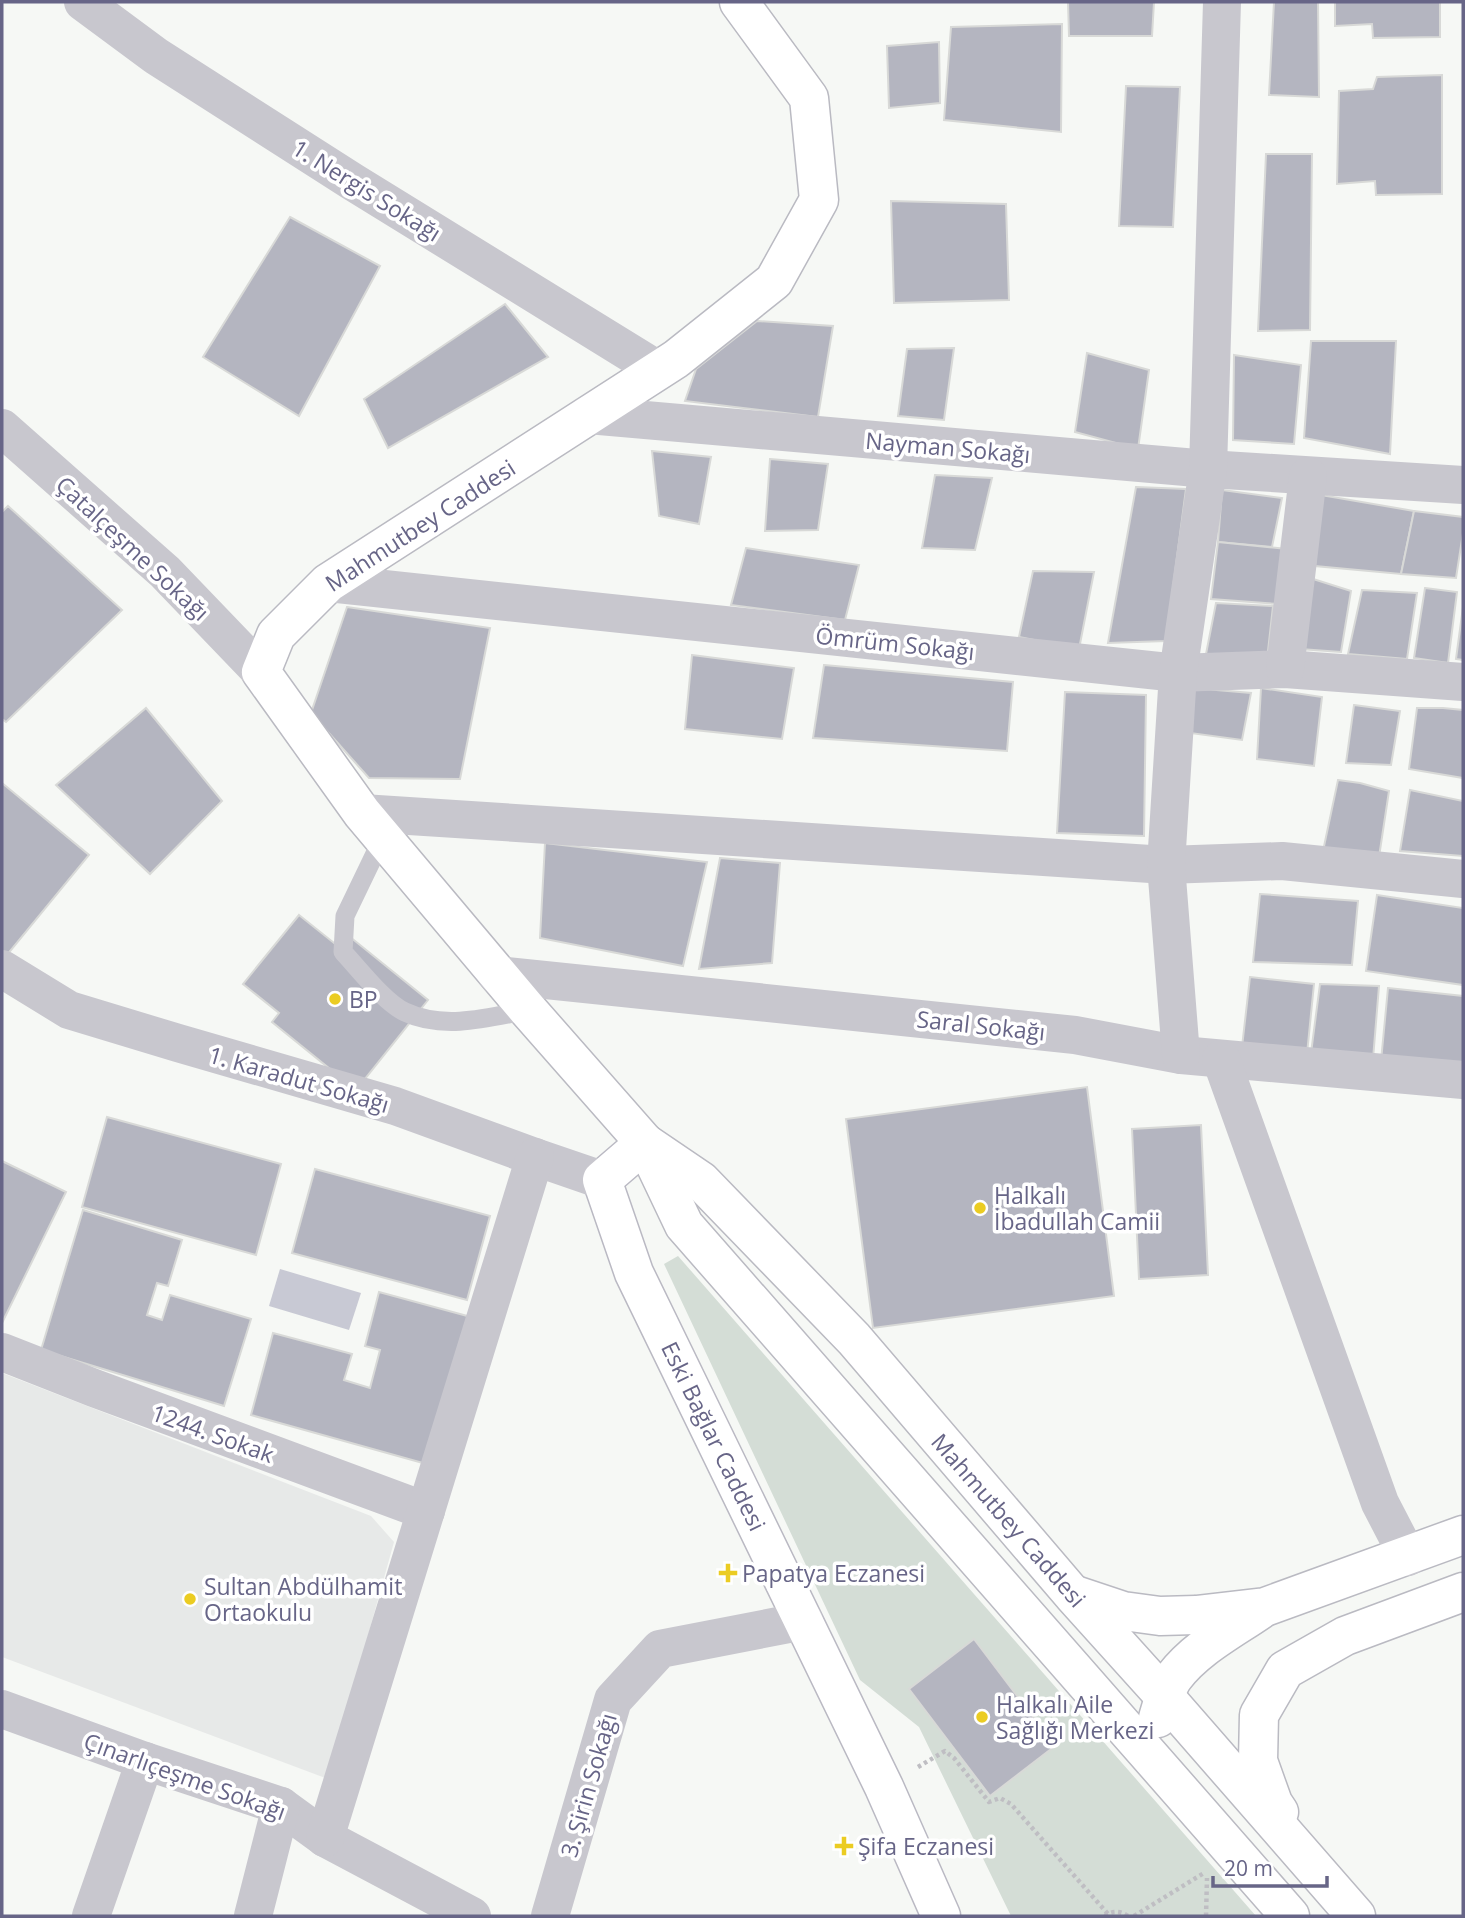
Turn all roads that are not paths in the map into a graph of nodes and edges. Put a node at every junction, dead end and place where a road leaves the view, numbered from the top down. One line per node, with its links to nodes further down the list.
1 (83, 2): 4 (street, 1. Nergis Sokağı)
2 (739, 2): 4 (main road, Mahmutbey Caddesi)
3 (1222, 2): 7 (street)
4 (657, 370): 5 (main road, Mahmutbey Caddesi)
5 (588, 415): 7 (street, Nayman Sokağı); 10 (main road, Mahmutbey Caddesi)
6 (2, 428): 12 (street, Çatalçeşme Sokağı)
7 (1208, 470): 8 (street, Nayman Sokağı); 13 (street)
8 (1308, 476): 9 (street, Nayman Sokağı); 11 (street)
9 (1463, 485)
10 (327, 583): 12 (main road, Mahmutbey Caddesi); 13 (street, Ömrüm Sokağı)
11 (1284, 669): 13 (street, Ömrüm Sokağı); 14 (street, Ömrüm Sokağı)
12 (261, 672): 15 (main road, Mahmutbey Caddesi)
13 (1178, 673): 16 (street)
14 (1463, 682)
15 (372, 825): 16 (street); 19 (main road, Mahmutbey Caddesi); 20 (lane)
16 (1166, 865): 17 (street); 21 (street)
17 (1463, 879)
18 (2, 969): 25 (street, 1. Karadut Sokağı)
19 (497, 975): 20 (main road, Mahmutbey Caddesi); 21 (street, Saral Sokağı)
20 (528, 1010): 24 (main road, Mahmutbey Caddesi)
21 (1181, 1055): 22 (street, Saral Sokağı)
22 (1221, 1059): 23 (street, Saral Sokağı); 30 (street)
23 (1463, 1080)
24 (645, 1143): 26 (main road); 31 (main road, Mahmutbey Caddesi); 38 (main road, Mahmutbey Caddesi)
25 (535, 1157): 26 (street, 1. Karadut Sokağı); 28 (street)
26 (602, 1180): 34 (main road, Eski Bağlar Caddesi)
27 (2, 1352): 28 (street, 1244. Sokak)
28 (426, 1511): 40 (street)
29 (1463, 1535): 30 (main road)
30 (1408, 1557): 33 (main road)
31 (1073, 1595): 33 (main road); 35 (main road, Mahmutbey Caddesi)
32 (1461, 1595): 41 (main road)
33 (1265, 1607): 35 (main road)
34 (804, 1621): 45 (street, 3. Şirin Sokağı); 46 (main road, Eski Bağlar Caddesi)
35 (1165, 1697): 38 (main road); 41 (main road, Mahmutbey Caddesi)
36 (2, 1709): 37 (street, Çınarlıçeşme Sokağı)
37 (145, 1761): 39 (street, Çınarlıçeşme Sokağı); 42 (street)
38 (1157, 1765): 47 (main road, Mahmutbey Caddesi)
39 (281, 1805): 40 (street, Çınarlıçeşme Sokağı); 43 (street)
40 (325, 1838): 44 (street, Çınarlıçeşme Sokağı)
41 (1309, 1862): 48 (main road, Mahmutbey Caddesi)
42 (90, 1916)
43 (254, 1916)
44 (472, 1916)
45 (550, 1916)
46 (941, 1916)
47 (1290, 1916)
48 (1356, 1916)

